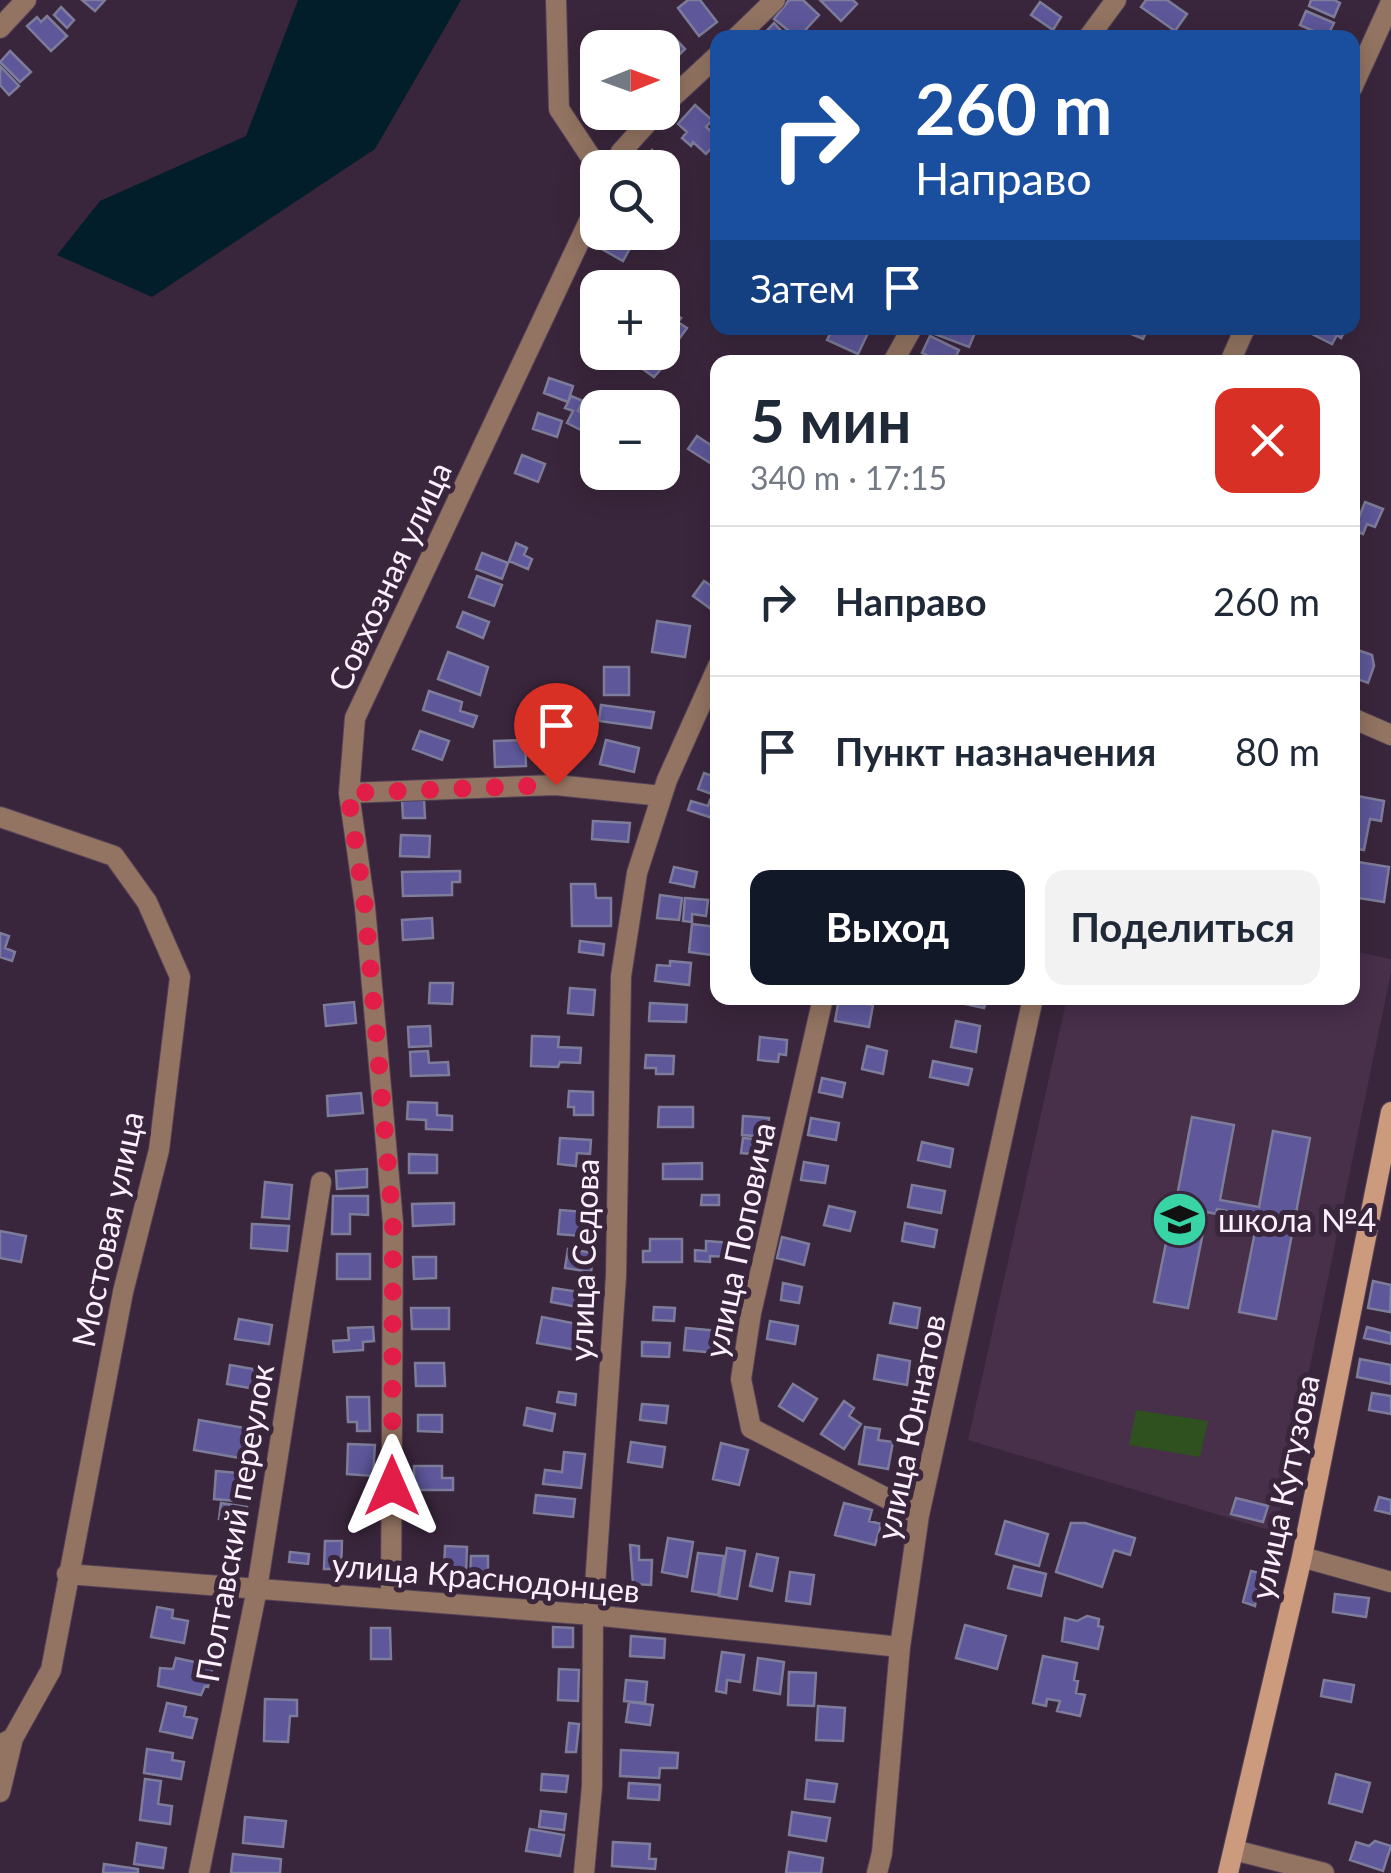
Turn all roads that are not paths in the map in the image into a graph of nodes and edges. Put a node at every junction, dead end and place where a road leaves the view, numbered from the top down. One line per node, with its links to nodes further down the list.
1 (26, 0): 6 (street)
2 (556, 0): 13 (street)
3 (775, 0): 7 (street)
4 (1116, 0): 8 (street)
5 (1391, 2): 10 (street)
6 (0, 28)
7 (744, 30)
8 (1094, 30)
9 (710, 63): 11 (street)
10 (1360, 70)
11 (680, 91)
12 (641, 130): 14 (street)
13 (586, 150)
14 (623, 150)
15 (580, 240): 19 (street, Совхозная улица)
16 (710, 685): 20 (street, улица Седова)
17 (1360, 721): 18 (street)
18 (1391, 735)
19 (348, 793): 20 (street); 31 (street, Совхозная улица)
20 (662, 796): 32 (street, улица Седова)
21 (0, 817): 28 (street, Мостовая улица)
22 (821, 1005): 26 (street, улица Поповича)
23 (1031, 1005): 26 (street, улица Юннатов)
24 (1391, 1112): 27 (main road, улица Кутузова)
25 (321, 1182): 30 (street, Полтавский переулок)
26 (919, 1516): 33 (street, улица Юннатов)
27 (1302, 1557): 29 (street); 36 (main road, улица Кутузова)
28 (67, 1574): 30 (street, улица Краснодонцев); 34 (street, Мостовая улица)
29 (1391, 1582)
30 (257, 1589): 31 (street, улица Краснодонцев); 37 (street, Полтавский переулок)
31 (391, 1599): 32 (street, улица Краснодонцев)
32 (593, 1615): 33 (street, улица Краснодонцев); 38 (street, улица Седова)
33 (900, 1647): 39 (street, улица Юннатов)
34 (7, 1742): 35 (street, Мостовая улица)
35 (0, 1792)
36 (1234, 1850): 40 (main road, улица Кутузова); 41 (street)
37 (199, 1873)
38 (584, 1873)
39 (878, 1873)
40 (1228, 1873)
41 (1324, 1873)

